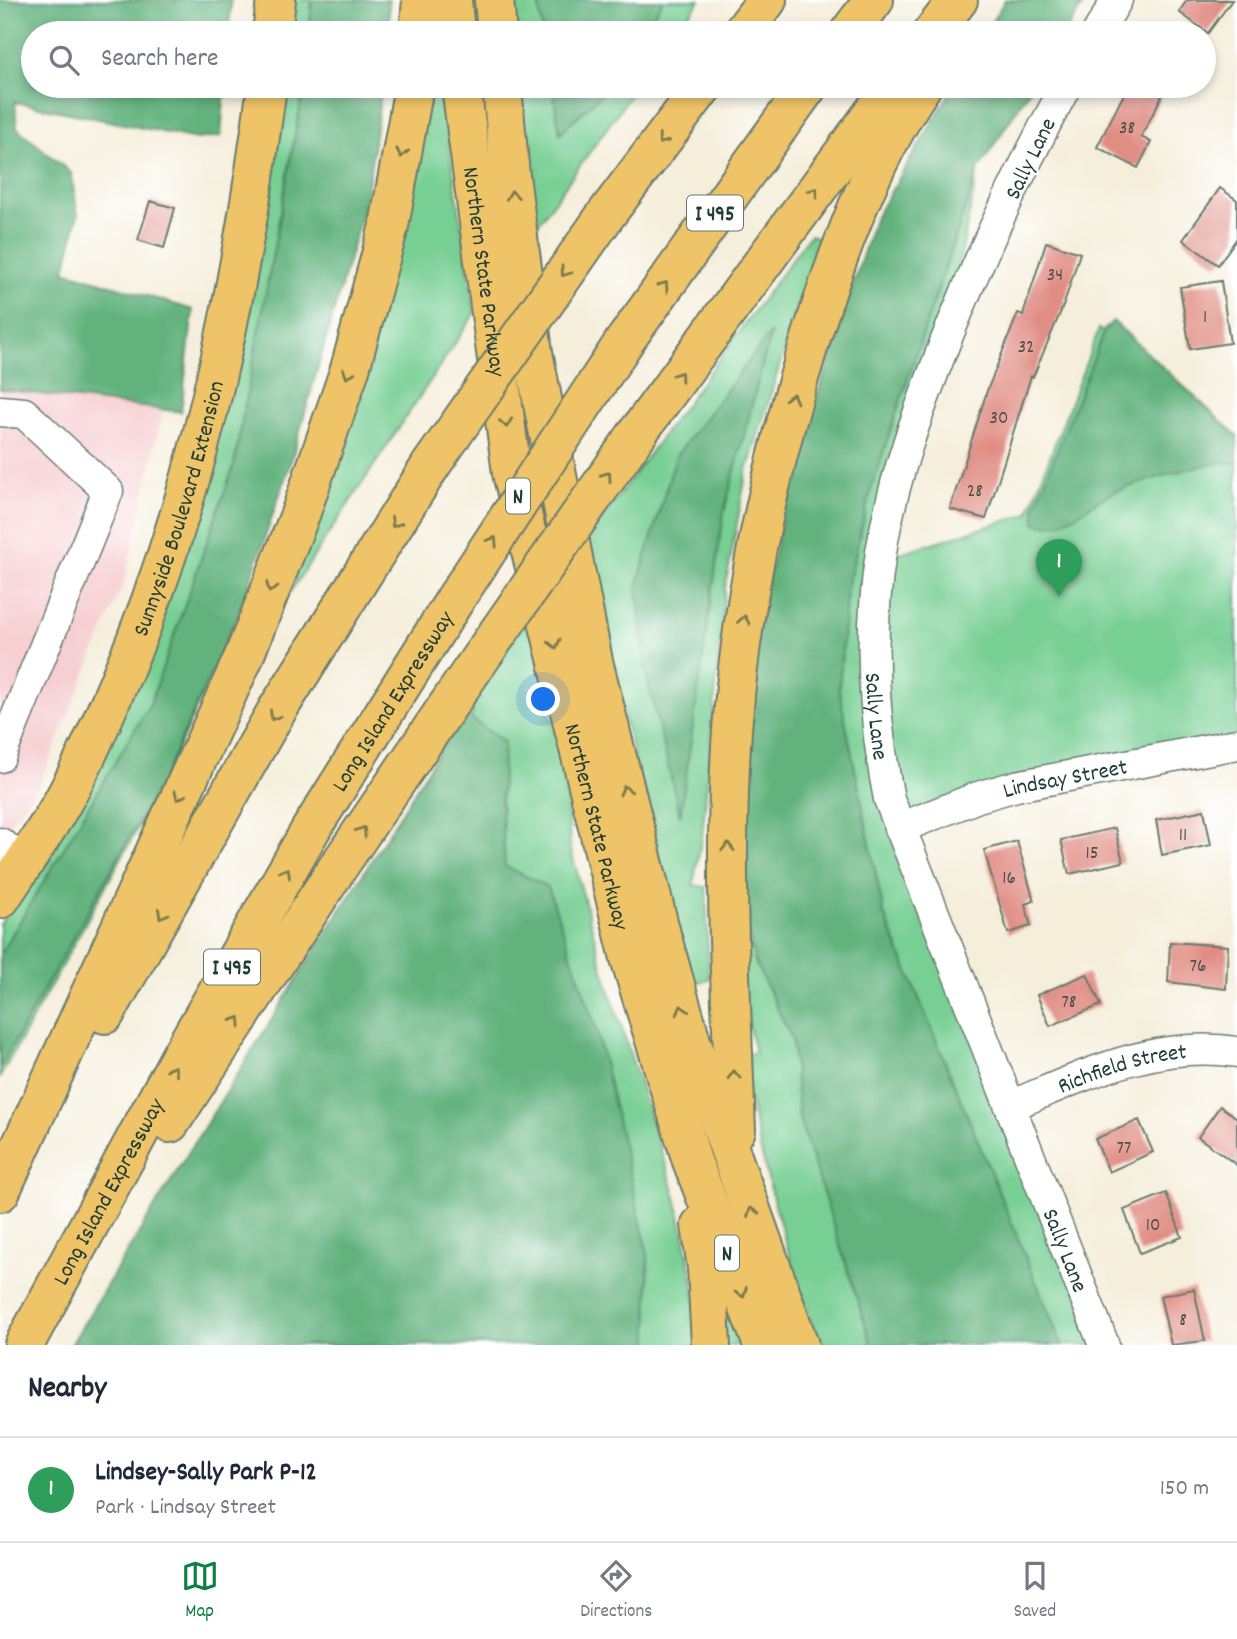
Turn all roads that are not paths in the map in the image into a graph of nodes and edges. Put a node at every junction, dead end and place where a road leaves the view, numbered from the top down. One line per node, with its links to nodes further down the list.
1 (276, 0): 10 (main road)
2 (422, 0): 11 (main road)
3 (452, 0): 12 (main road)
4 (494, 0): 13 (main road)
5 (767, 0): 14 (main road)
6 (874, 0): 15 (main road)
7 (958, 0): 16 (main road)
8 (978, 0): 17 (main road)
9 (1117, 0): 18 (street)
10 (273, 21)
11 (420, 21)
12 (454, 21)
13 (496, 21)
14 (751, 21)
15 (858, 21)
16 (941, 21)
17 (964, 21)
18 (1104, 21)
19 (265, 98): 32 (main road, Sunnyside Boulevard Extension)
20 (412, 98): 38 (main road, one-way to 38)
21 (463, 98): 36 (main road, Northern State Parkway / N, one-way to 36)
22 (503, 98): 37 (main road, Northern State Parkway / N, one-way to 22)
23 (694, 98): 39 (main road, one-way to 39, bridge)
24 (799, 98): 40 (main road, Long Island Expressway / I 495, one-way to 24, bridge)
25 (884, 98): 40 (main road, one-way to 25, bridge)
26 (915, 98): 37 (main road, one-way to 26)
27 (1060, 98): 31 (street, Sally Lane)
28 (0, 411): 30 (street)
29 (1237, 744): 31 (street, Lindsay Street)
30 (0, 757)
31 (900, 828): 35 (street, Sally Lane)
32 (13, 852): 33 (main road, Sunnyside Boulevard Extension)
33 (0, 899)
34 (1237, 1052): 35 (street, Richfield Street)
35 (1010, 1105): 44 (street, Sally Lane)
36 (692, 1161): 41 (main road); 42 (main road, Northern State Parkway / N, one-way to 42)
37 (737, 1167): 43 (main road, Northern State Parkway / N, one-way to 37)
38 (0, 1192)
39 (0, 1211)
40 (25, 1345)
41 (711, 1345)
42 (764, 1345)
43 (799, 1345)
44 (1104, 1345)

